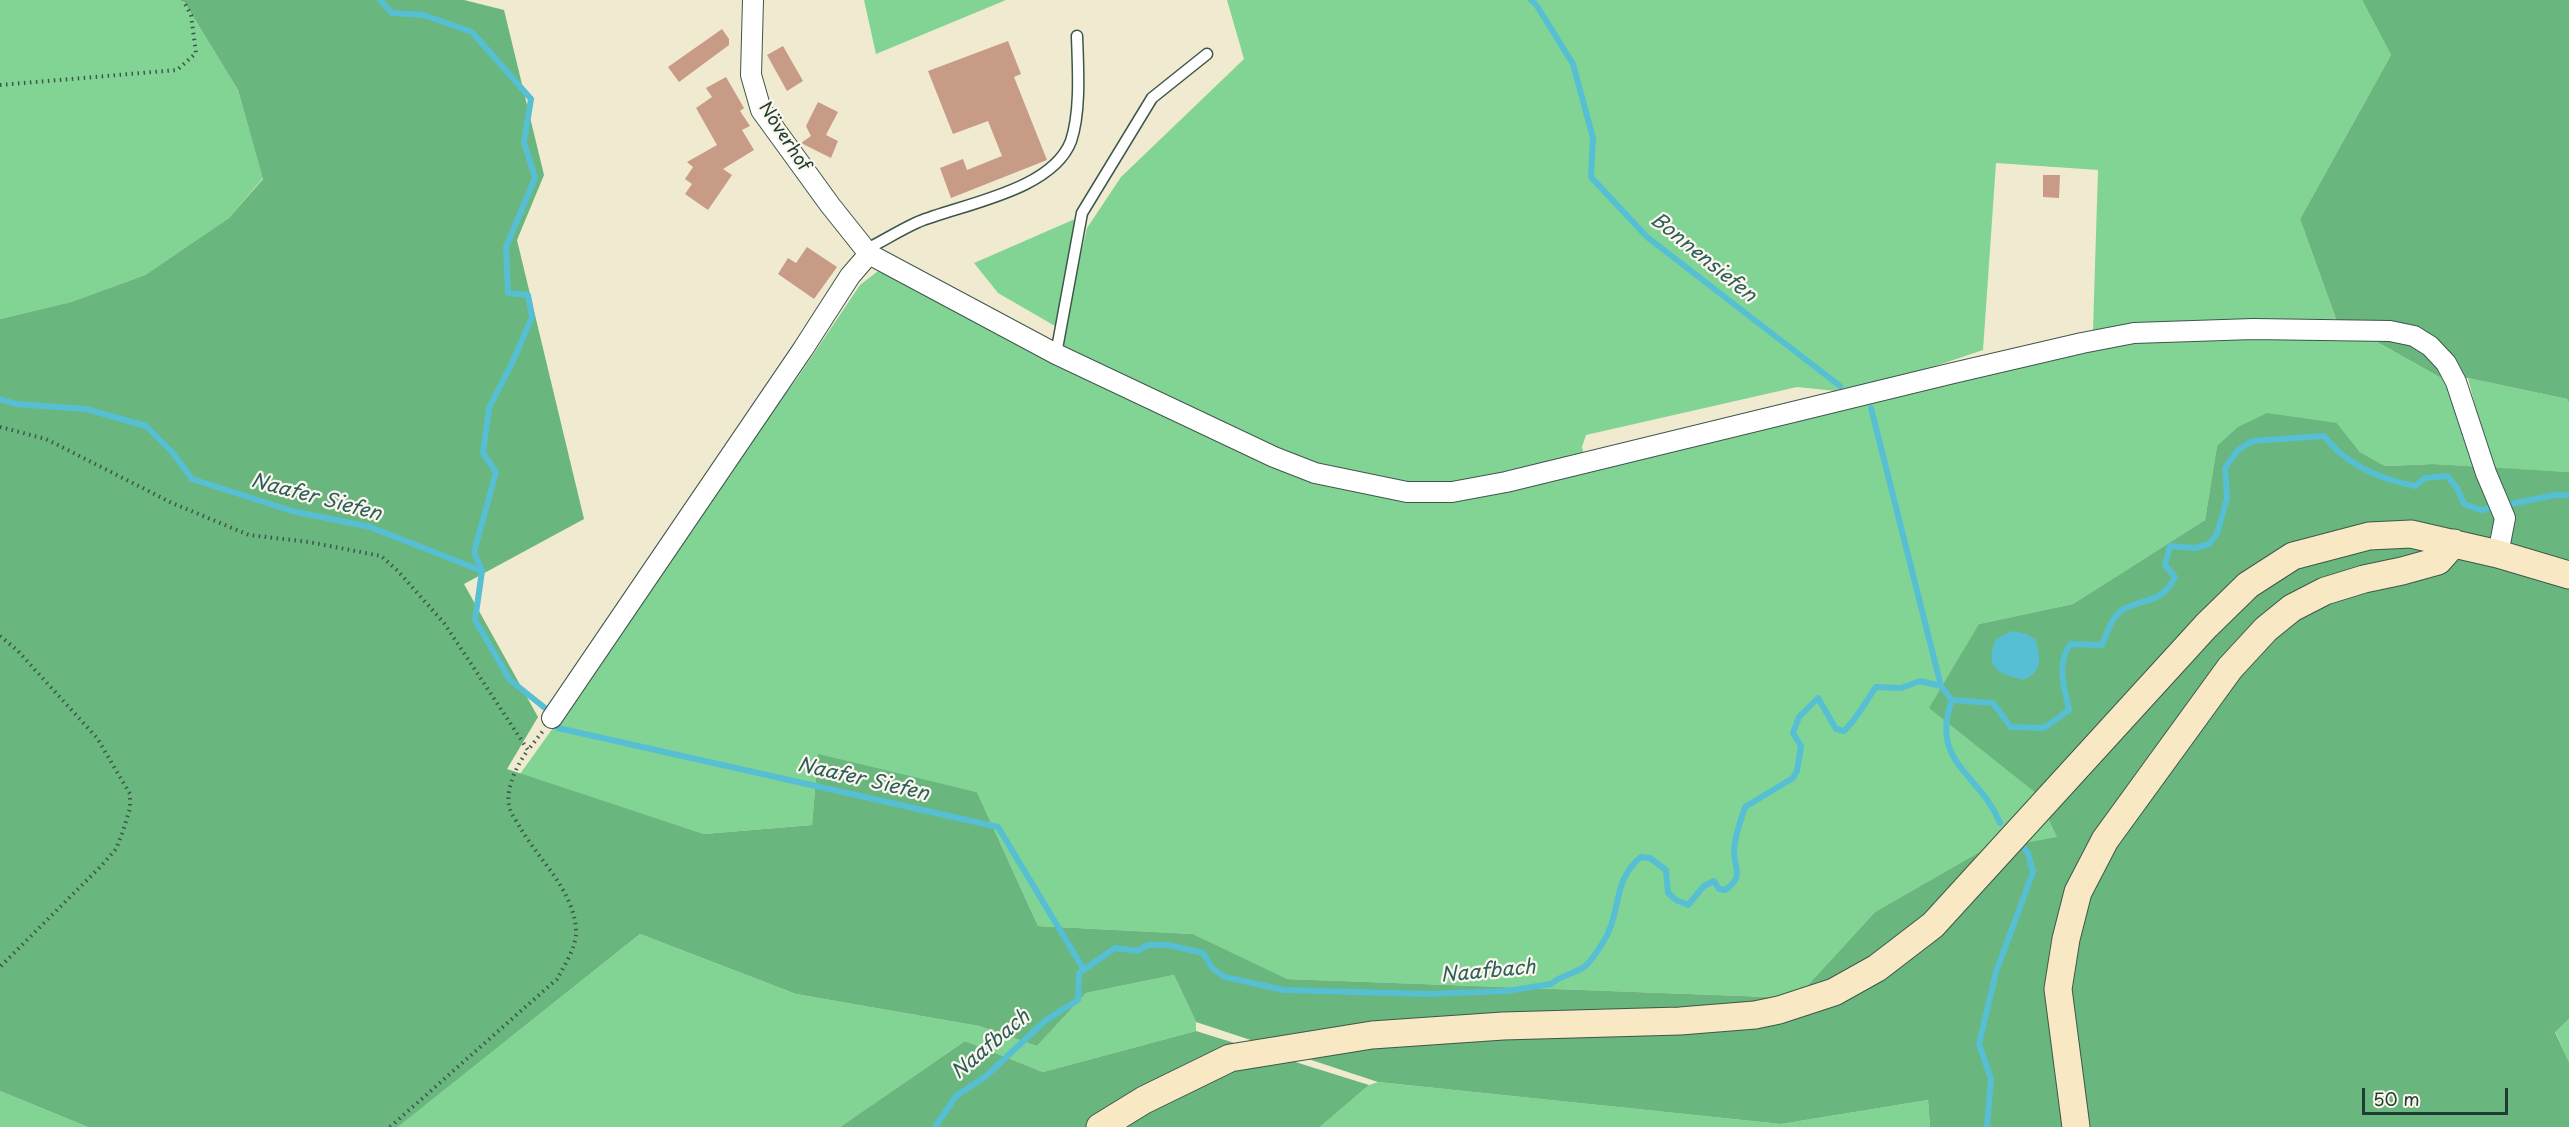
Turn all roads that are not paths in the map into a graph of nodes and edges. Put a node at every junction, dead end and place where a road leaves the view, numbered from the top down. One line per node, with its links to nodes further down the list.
1 (753, 0): 4 (street, Növerhof)
2 (1077, 36): 4 (lane)
3 (1208, 54): 5 (lane)
4 (867, 252): 5 (street); 9 (street)
5 (1056, 354): 7 (street)
6 (2454, 543): 7 (main road); 10 (main road); 11 (main road)
7 (2498, 554): 8 (main road)
8 (2569, 575)
9 (552, 718)
10 (1100, 1127)
11 (2076, 1127)

